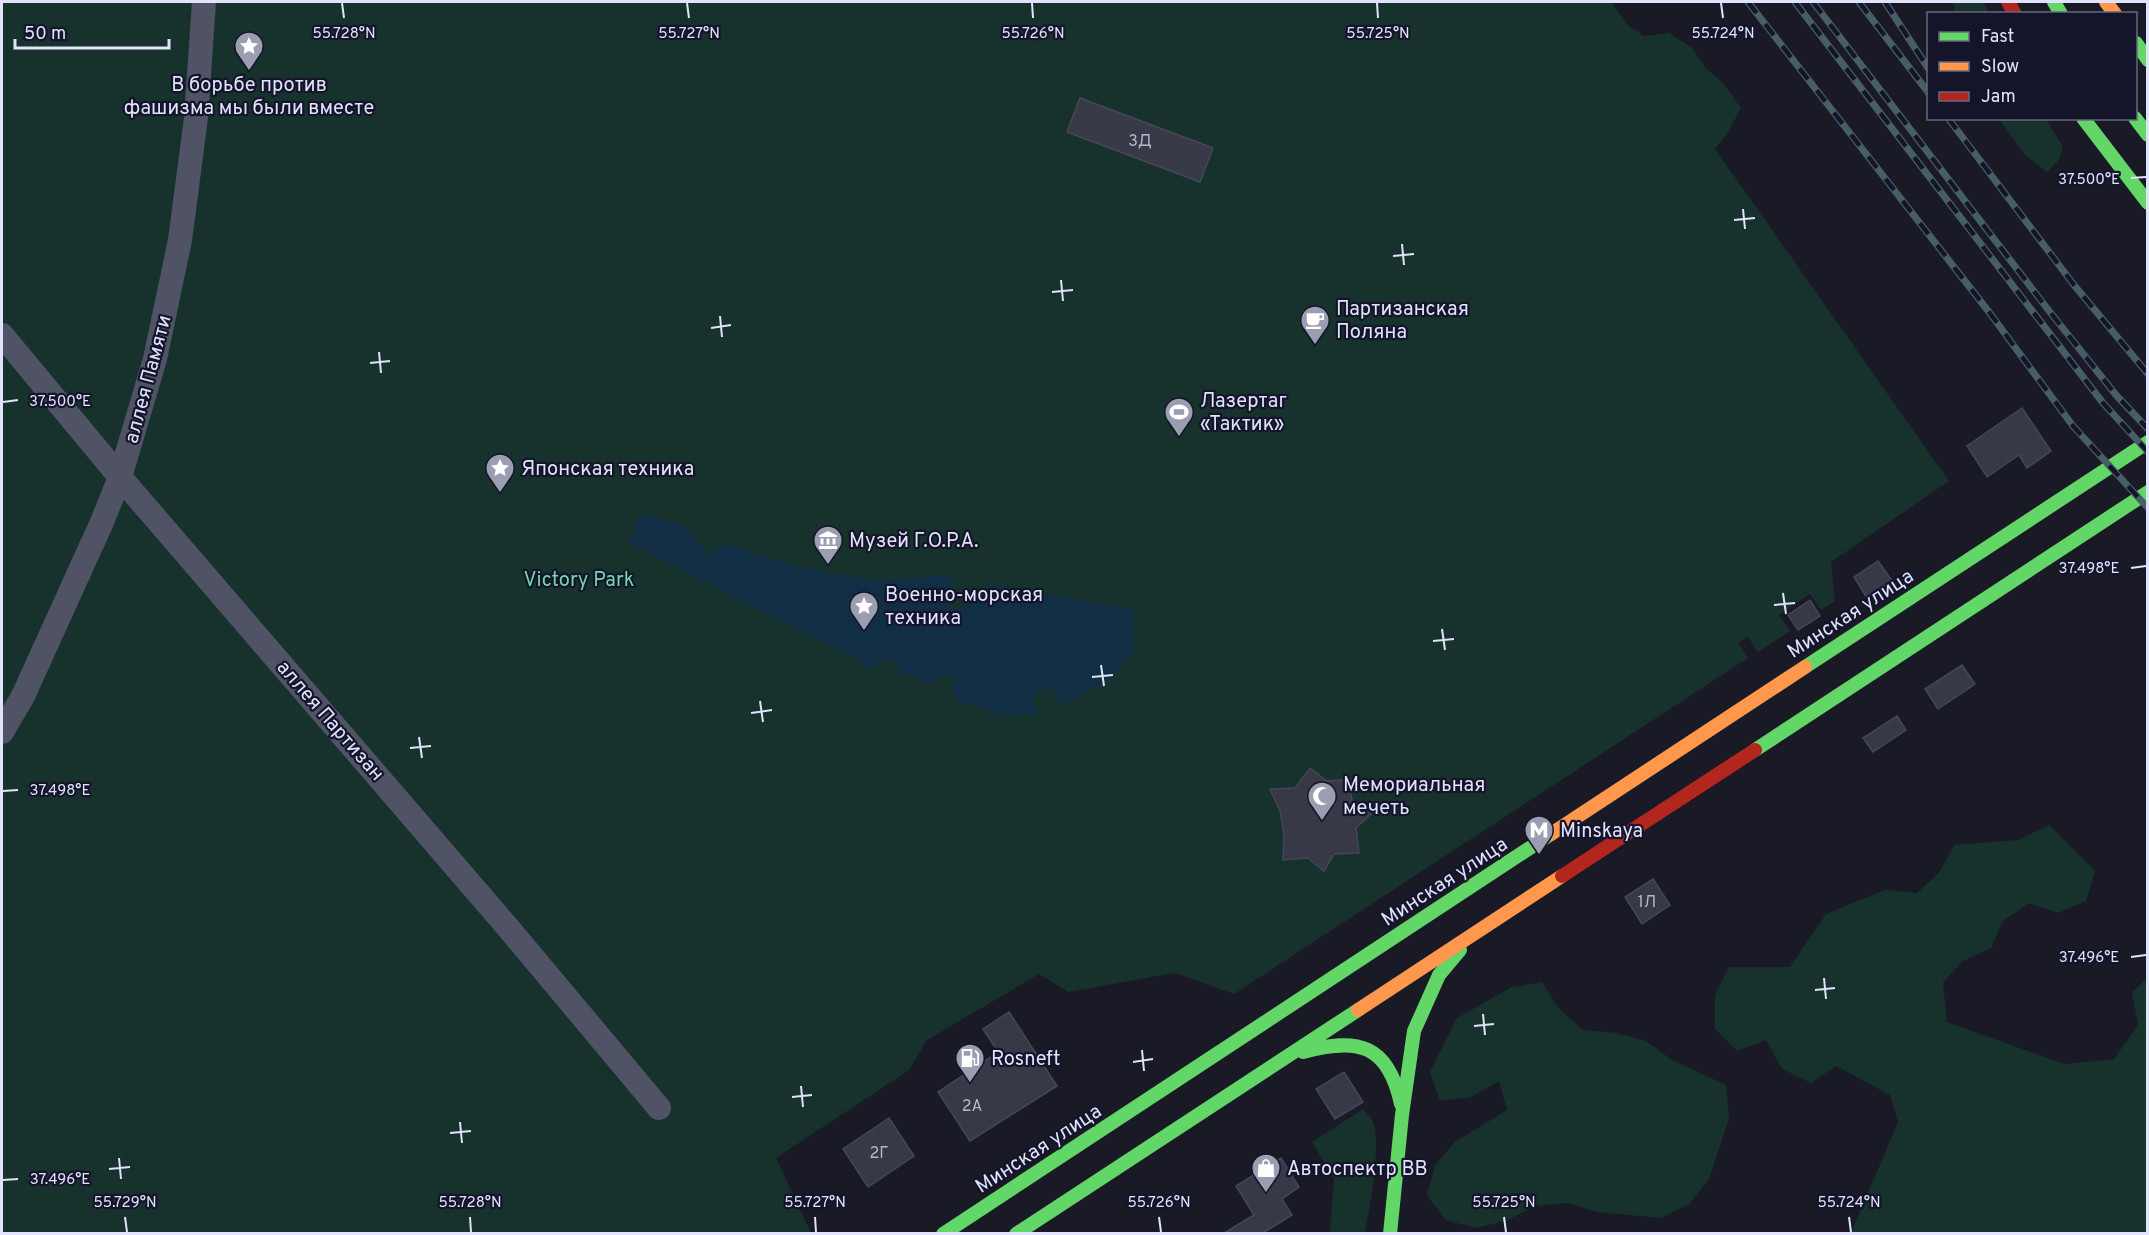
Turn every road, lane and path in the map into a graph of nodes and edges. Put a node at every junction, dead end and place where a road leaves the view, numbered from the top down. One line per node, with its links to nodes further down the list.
1 (204, 2): 10 (street, аллея Памяти)
2 (2137, 44): 3 (main road)
3 (2148, 60)
4 (2085, 120): 7 (main road)
5 (2137, 120): 6 (main road)
6 (2148, 135)
7 (2148, 203)
8 (2, 335): 10 (street, аллея Партизан)
9 (2148, 442): 17 (main road, Минская улица)
10 (120, 477): 12 (street, аллея Памяти); 15 (street, аллея Партизан)
11 (2148, 492): 13 (main road)
12 (2, 732)
13 (1474, 933): 14 (main road); 16 (main road)
14 (1282, 1059): 16 (main road); 18 (main road)
15 (659, 1108)
16 (1402, 1115): 19 (main road)
17 (943, 1233)
18 (1016, 1233)
19 (1390, 1233)

